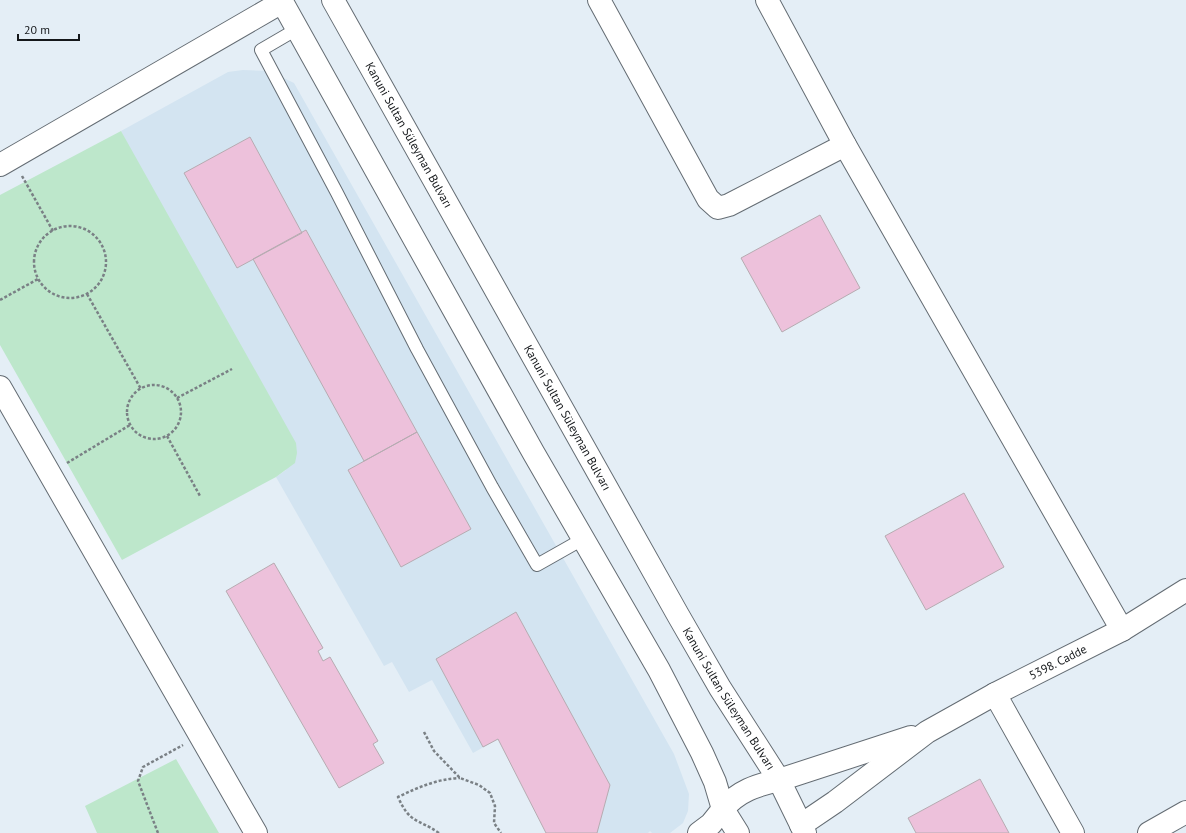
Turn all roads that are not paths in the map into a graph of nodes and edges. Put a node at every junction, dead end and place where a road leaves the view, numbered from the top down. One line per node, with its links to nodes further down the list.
1 (333, 0): 14 (street, Kanuni Sultan Süleyman Bulvarı)
2 (599, 0): 6 (street)
3 (767, 0): 6 (street)
4 (281, 1): 5 (street); 7 (street)
5 (297, 29): 9 (street); 9 (lane)
6 (845, 145): 11 (street)
7 (6, 161)
8 (0, 387): 18 (street)
9 (583, 539): 15 (street)
10 (1186, 590): 11 (street, 5398. Cadde)
11 (1122, 630): 12 (street, 5398. Cadde)
12 (995, 694): 13 (street, 5398. Cadde); 21 (street)
13 (927, 732): 14 (street, 5398. Cadde); 17 (street, 5398. Cadde)
14 (779, 780): 15 (street, 5398. Cadde); 17 (street, Kanuni Sultan Süleyman Bulvarı)
15 (723, 809): 19 (street, 5398. Cadde); 20 (street)
16 (1186, 812): 22 (street)
17 (799, 830)
18 (256, 833)
19 (699, 833)
20 (738, 833)
21 (1073, 833)
22 (1149, 833)

